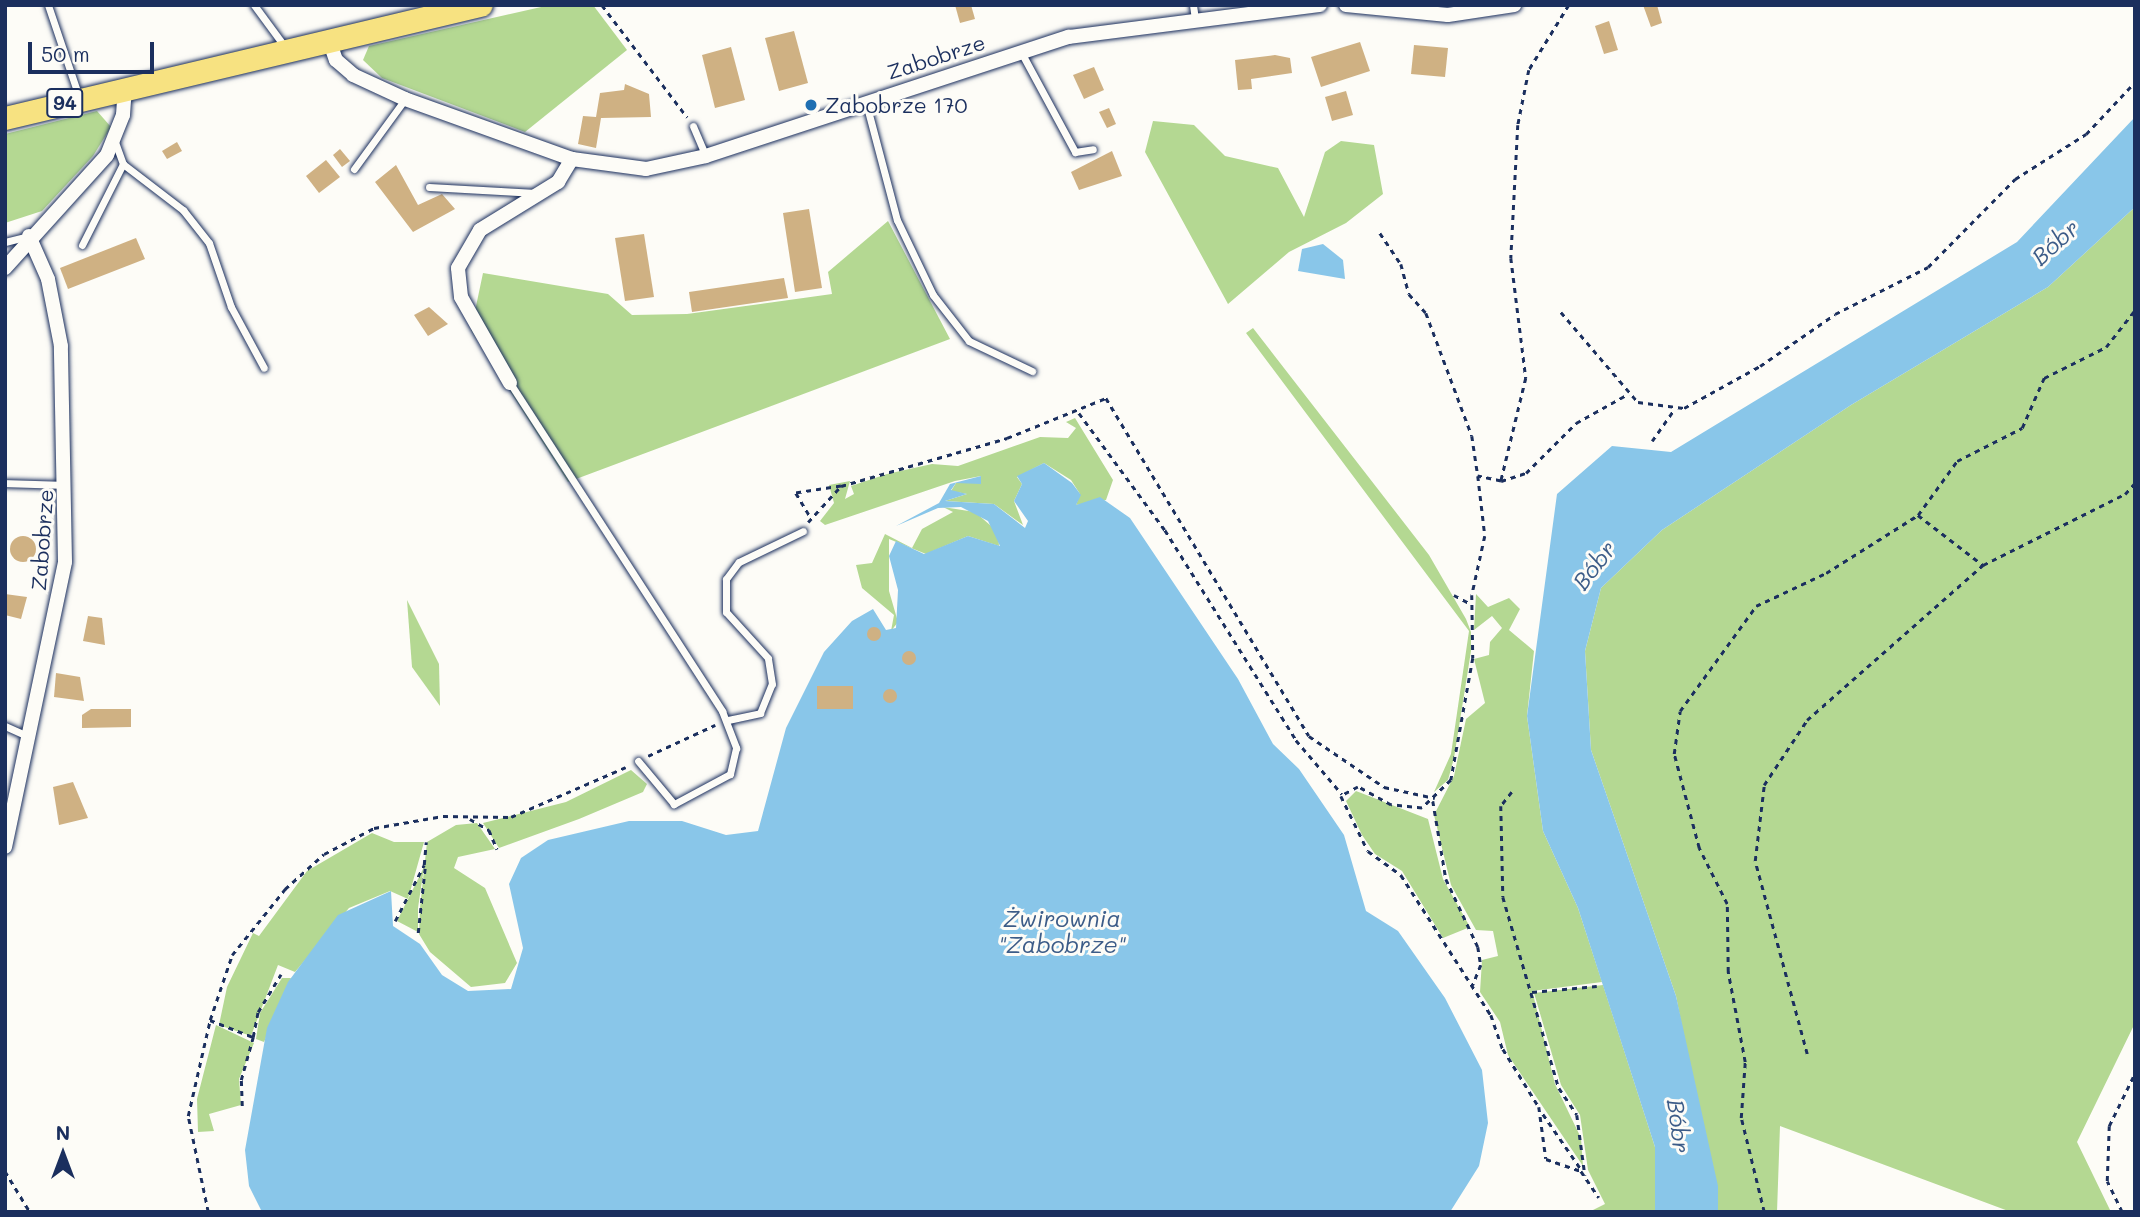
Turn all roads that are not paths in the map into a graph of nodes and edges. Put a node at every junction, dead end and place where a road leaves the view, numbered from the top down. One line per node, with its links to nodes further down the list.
1 (48, 5): 13 (lane)
2 (254, 5): 10 (lane)
3 (481, 5): 9 (main road, 94)
4 (1320, 5): 7 (street, Zabobrze)
5 (1346, 5): 6 (street)
6 (1514, 5)
7 (1269, 8): 8 (street, Zabobrze)
8 (1194, 12): 11 (street, Zabobrze)
9 (329, 40): 10 (main road, 94); 14 (street, Zabobrze)
10 (287, 50): 12 (main road, 94)
11 (1021, 51): 15 (street, Zabobrze); 19 (lane)
12 (125, 88): 13 (main road, 94); 18 (street)
13 (79, 99): 16 (main road, 94)
14 (405, 99): 21 (street, Zabobrze); 23 (lane)
15 (865, 102): 20 (street, Zabobrze); 31 (lane)
16 (5, 118)
17 (693, 126): 20 (lane)
18 (115, 142): 22 (lane); 26 (street)
19 (1093, 149)
20 (706, 156): 21 (street, Zabobrze)
21 (572, 159): 25 (street)
22 (123, 164): 28 (lane); 30 (lane)
23 (354, 169)
24 (429, 187): 25 (lane)
25 (536, 193): 32 (street)
26 (29, 236): 27 (lane); 29 (street); 34 (street, Zabobrze)
27 (5, 242)
28 (82, 246)
29 (5, 268)
30 (264, 368)
31 (1032, 371)
32 (510, 383): 36 (lane)
33 (5, 483): 34 (lane)
34 (68, 485): 38 (street, Zabobrze)
35 (803, 531): 36 (lane)
36 (728, 720): 39 (lane)
37 (5, 726): 38 (lane)
38 (25, 735): 40 (street, Zabobrze)
39 (638, 761)
40 (5, 847)

